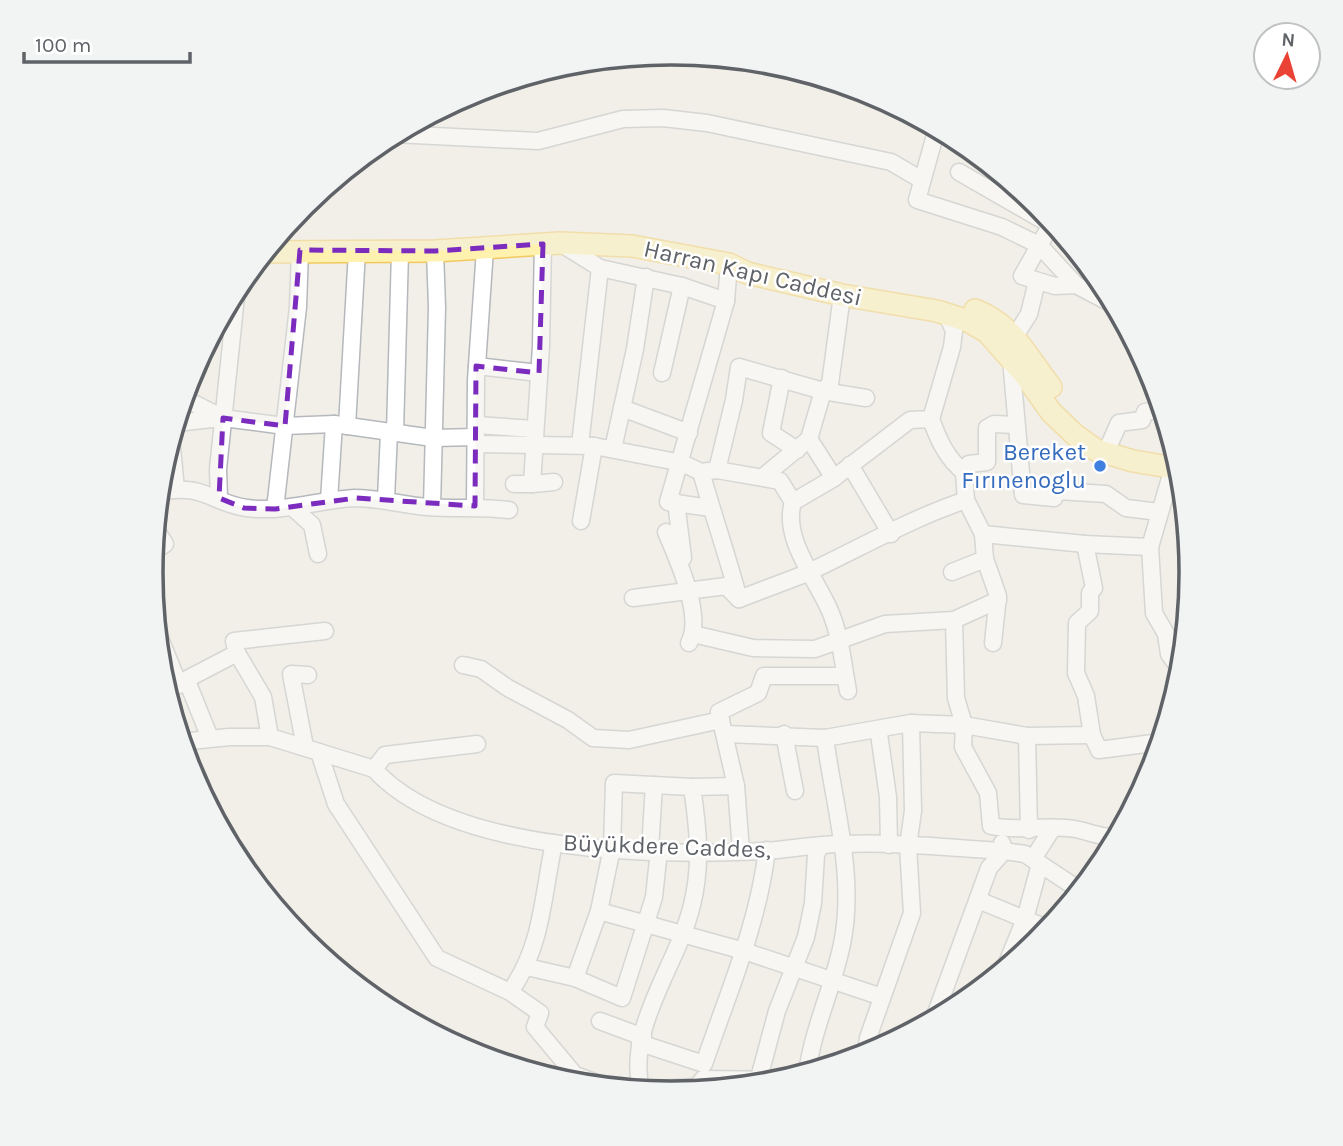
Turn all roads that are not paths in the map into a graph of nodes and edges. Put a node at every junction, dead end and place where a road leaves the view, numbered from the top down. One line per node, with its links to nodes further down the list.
1 (414, 135): 4 (street)
2 (934, 138): 4 (street)
3 (959, 172): 5 (street)
4 (920, 179): 9 (street)
5 (1025, 208)
6 (1047, 231): 9 (street)
7 (284, 244): 27 (main road, Harran Kapı Caddesi)
8 (551, 244): 10 (main road, Harran Kapı Caddesi); 16 (main road, Harran Kapı Caddesi); 17 (street); 30 (street)
9 (1039, 245): 19 (street); 20 (street)
10 (485, 249): 14 (main road, Harran Kapı Caddesi); 29 (street)
11 (300, 250): 12 (main road, Harran Kapı Caddesi); 13 (main road, Harran Kapı Caddesi); 43 (street)
12 (278, 251)
13 (357, 251): 15 (main road, Harran Kapı Caddesi); 41 (street)
14 (435, 251): 15 (main road, Harran Kapı Caddesi); 48 (street)
15 (400, 252): 45 (street)
16 (729, 264): 22 (main road, Harran Kapı Caddesi); 24 (street)
17 (600, 268): 18 (street); 52 (street)
18 (646, 277): 21 (street); 36 (street)
19 (1037, 281): 20 (street); 27 (street)
20 (1076, 285): 23 (street)
21 (682, 286): 24 (street); 31 (street)
22 (842, 295): 25 (main road, Harran Kapı Caddesi); 33 (street)
23 (1097, 295)
24 (726, 301): 46 (street)
25 (946, 313): 28 (main road, Harran Kapı Caddesi); 39 (street)
26 (234, 314): 38 (street)
27 (1015, 336): 49 (main road, Harran Kapı Caddesi)
28 (1010, 359): 42 (street); 56 (main road, Harran Kapı Caddesi)
29 (477, 366): 30 (street); 47 (street)
30 (539, 373): 44 (street)
31 (662, 373)
32 (782, 378): 33 (street); 50 (street); 59 (street)
33 (823, 391): 34 (street); 50 (street)
34 (866, 398)
35 (193, 403): 38 (street)
36 (622, 408): 46 (street); 53 (street)
37 (1153, 411): 49 (street)
38 (223, 418): 40 (street); 43 (street); 69 (street)
39 (931, 419): 57 (street); 60 (street)
40 (187, 422)
41 (341, 425): 43 (street); 45 (street); 71 (street)
42 (1015, 425): 60 (street); 80 (street)
43 (285, 426): 77 (street)
44 (535, 429): 47 (street); 51 (street)
45 (392, 432): 48 (street); 70 (street)
46 (689, 433): 55 (street)
47 (476, 435): 48 (street); 51 (street); 75 (street)
48 (433, 438): 76 (street)
49 (1110, 443): 54 (main road, Harran Kapı Caddesi)
50 (803, 444): 61 (street); 62 (street)
51 (534, 445): 52 (street); 66 (street)
52 (587, 446): 53 (street); 81 (street)
53 (613, 449): 55 (street)
54 (1167, 461)
55 (682, 463): 59 (street); 73 (street)
56 (1167, 463)
57 (850, 466): 62 (street); 83 (street)
58 (174, 470): 67 (street)
59 (709, 471): 61 (street); 78 (street)
60 (964, 471): 72 (street)
61 (764, 476): 74 (street)
62 (834, 478): 74 (street)
63 (554, 482): 66 (street)
64 (1171, 482): 80 (street)
65 (514, 484): 66 (street)
66 (532, 484)
67 (176, 489): 68 (street); 69 (street)
68 (171, 490)
69 (219, 498): 77 (street)
70 (386, 499): 71 (street); 76 (street)
71 (329, 500): 77 (street)
72 (965, 500): 83 (street); 84 (street)
73 (676, 502): 78 (street); 89 (street)
74 (793, 502): 90 (street)
75 (475, 506): 76 (street); 79 (street)
76 (432, 507)
77 (284, 508): 87 (street)
78 (711, 508): 94 (street)
79 (509, 510)
80 (1159, 512): 86 (street)
81 (581, 521)
82 (666, 532): 89 (street)
83 (891, 534): 90 (street)
84 (983, 534): 85 (street); 88 (street)
85 (1085, 544): 86 (street); 110 (street)
86 (1150, 547): 101 (street)
87 (318, 554)
88 (985, 559): 91 (street); 95 (street)
89 (681, 568): 92 (street)
90 (811, 572): 94 (street); 98 (street)
91 (952, 572)
92 (689, 592): 93 (street); 94 (street); 98 (street)
93 (633, 598)
94 (739, 599)
95 (998, 600): 96 (street); 99 (street)
96 (954, 620): 98 (street); 106 (street)
97 (325, 631): 100 (street)
98 (841, 641): 107 (street)
99 (993, 643)
100 (237, 653): 104 (street); 112 (street)
101 (1172, 658)
102 (463, 665): 107 (street)
103 (309, 675): 118 (street)
104 (177, 685): 113 (street)
105 (911, 723): 106 (street); 108 (street); 132 (street)
106 (964, 725): 111 (street); 124 (street)
107 (723, 727): 109 (street); 121 (street)
108 (875, 730): 114 (street); 130 (street)
109 (784, 734): 114 (street); 123 (street)
110 (1092, 735): 111 (street); 116 (street)
111 (1027, 736): 126 (street)
112 (270, 737): 113 (street, Büyükdere Caddes,); 118 (street, Büyükdere Caddes,)
113 (210, 738): 115 (street, Büyükdere Caddes,)
114 (825, 738): 129 (street)
115 (192, 741)
116 (1150, 743)
117 (477, 744): 119 (street)
118 (312, 750): 119 (street, Büyükdere Caddes,); 153 (street)
119 (374, 769): 128 (street, Büyükdere Caddes,)
120 (654, 786): 122 (street); 133 (street); 134 (street)
121 (736, 786): 122 (street); 138 (street)
122 (692, 787): 137 (street)
123 (795, 791)
124 (1005, 829): 126 (street); 136 (street)
125 (1052, 829): 126 (street); 127 (street); 139 (street)
126 (1029, 830)
127 (1105, 838)
128 (554, 843): 133 (street, Büyükdere Caddes,); 149 (street)
129 (842, 844): 130 (street, Büyükdere Caddes,); 131 (street, Büyükdere Caddes,); 152 (street)
130 (889, 845): 132 (street, Büyükdere Caddes,)
131 (820, 846): 135 (street, Büyükdere Caddes,); 150 (street)
132 (908, 846): 136 (street, Büyükdere Caddes,); 154 (street)
133 (612, 848): 134 (street, Büyükdere Caddes,); 142 (street)
134 (655, 850): 137 (street, Büyükdere Caddes,); 145 (street)
135 (767, 850): 138 (street, Büyükdere Caddes,); 148 (street)
136 (1004, 851): 139 (street, Büyükdere Caddes,); 141 (street)
137 (700, 852): 138 (street, Büyükdere Caddes,); 146 (street)
138 (741, 852)
139 (1037, 861): 140 (street, Büyükdere Caddes,); 143 (street)
140 (1071, 886)
141 (978, 900): 143 (street); 155 (street)
142 (599, 911): 145 (street); 151 (street)
143 (1026, 919): 144 (street); 147 (street)
144 (1038, 924)
145 (645, 926): 146 (street); 151 (street)
146 (682, 935): 148 (street); 157 (street)
147 (1013, 949)
148 (744, 951): 150 (street); 161 (street)
149 (527, 967): 151 (street); 153 (street)
150 (794, 970): 152 (street); 162 (street)
151 (575, 978)
152 (832, 980): 154 (street); 159 (street)
153 (510, 992): 160 (street)
154 (881, 997): 158 (street)
155 (939, 1005)
156 (600, 1020): 157 (street)
157 (641, 1040): 161 (street); 164 (street)
158 (869, 1042)
159 (810, 1062)
160 (572, 1071)
161 (704, 1072): 163 (street); 165 (street)
162 (760, 1073)
163 (742, 1076)
164 (638, 1080)
165 (700, 1080)

